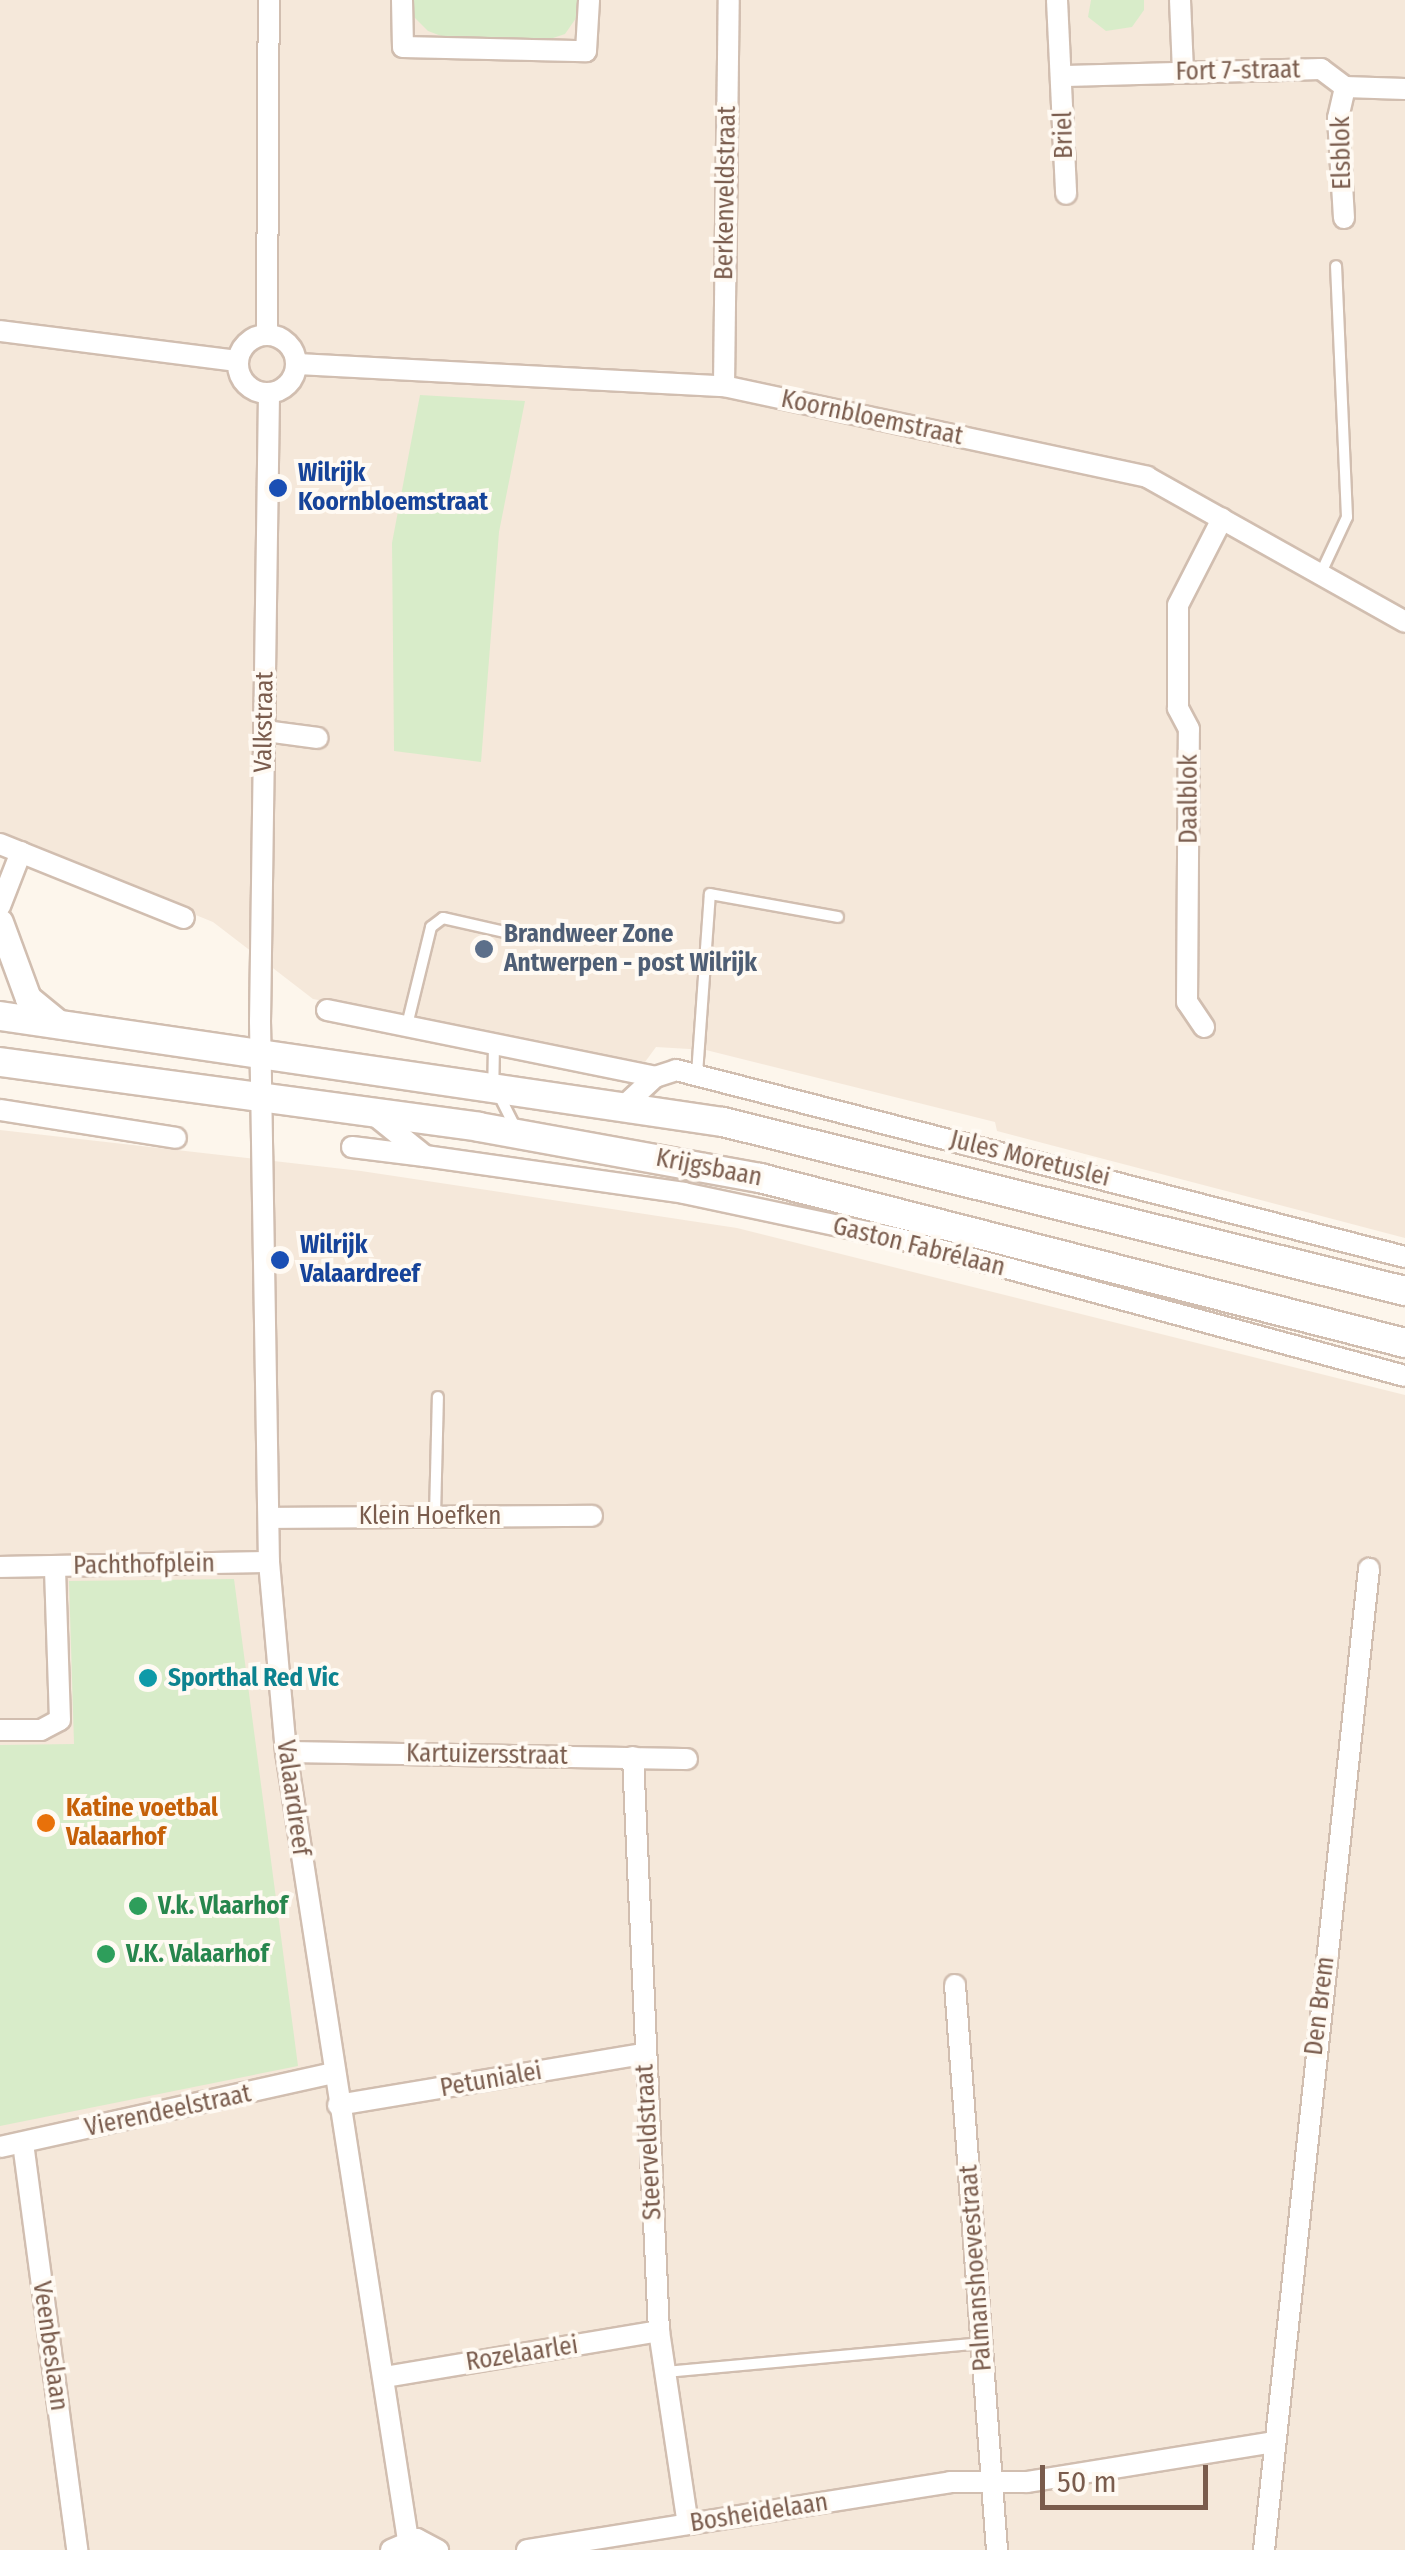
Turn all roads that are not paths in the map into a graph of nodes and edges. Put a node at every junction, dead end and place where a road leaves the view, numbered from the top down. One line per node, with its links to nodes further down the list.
1 (269, 0): 15 (street)
2 (402, 0): 3 (street)
3 (589, 0)
4 (729, 0): 18 (street, Berkenveldstraat)
5 (1058, 0): 8 (street, Briel)
6 (1180, 0): 7 (street)
7 (1183, 72): 8 (street, Fort 7-straat); 9 (street, Fort 7-straat)
8 (1066, 76): 11 (street, Briel)
9 (1346, 87): 10 (street, Fort 7-straat); 12 (street, Elsblok)
10 (1405, 89)
11 (1066, 194)
12 (1344, 218)
13 (1336, 266): 21 (lane)
14 (0, 331): 16 (street)
15 (267, 334): 16 (street); 17 (street)
16 (238, 361): 19 (street)
17 (298, 364): 18 (street, Koornbloemstraat); 19 (street)
18 (724, 386): 20 (street, Koornbloemstraat)
19 (269, 394): 23 (street, Valkstraat)
20 (1222, 520): 21 (street, Koornbloemstraat); 37 (street, Daalblok)
21 (1319, 576): 22 (street, Koornbloemstraat)
22 (1405, 622)
23 (264, 731): 24 (street); 39 (street, Valkstraat)
24 (318, 738)
25 (0, 844): 26 (street)
26 (21, 852): 27 (street); 28 (street)
27 (0, 906)
28 (184, 918)
29 (838, 918): 41 (lane)
30 (0, 922): 32 (street)
31 (532, 938): 36 (lane)
32 (6, 976): 35 (street)
33 (327, 1010): 36 (street, Jules Moretuslei)
34 (0, 1016): 35 (main road, Krijgsbaan)
35 (61, 1025): 39 (main road, Krijgsbaan)
36 (407, 1025): 38 (street, Jules Moretuslei)
37 (1204, 1027)
38 (494, 1043): 42 (street, Jules Moretuslei); 43 (lane)
39 (262, 1050): 43 (main road, Krijgsbaan); 44 (street, Valaardreef)
40 (0, 1062): 44 (main road, Krijgsbaan)
41 (697, 1075): 42 (street, Jules Moretuslei); 52 (street, Jules Moretuslei)
42 (655, 1077): 45 (street)
43 (494, 1084): 45 (main road, Krijgsbaan); 48 (lane)
44 (264, 1098): 47 (main road, Krijgsbaan); 59 (street, Valaardreef)
45 (625, 1105): 53 (main road, Krijgsbaan)
46 (0, 1110): 49 (street)
47 (373, 1114): 48 (main road, Krijgsbaan); 51 (street)
48 (519, 1134): 54 (main road, Krijgsbaan)
49 (176, 1138)
50 (352, 1146): 51 (street, Gaston Fabrélaan)
51 (425, 1156): 55 (street, Gaston Fabrélaan)
52 (1405, 1257)
53 (1405, 1291)
54 (1405, 1343)
55 (1405, 1376)
56 (438, 1397): 57 (lane)
57 (435, 1516): 58 (street, Klein Hoefken); 59 (street, Klein Hoefken)
58 (592, 1516)
59 (268, 1518): 60 (street, Valaardreef)
60 (269, 1562): 62 (street, Pachthofplein); 65 (street, Valaardreef)
61 (0, 1567): 62 (street)
62 (55, 1567): 64 (street, Pachthofplein)
63 (1368, 1569): 78 (street, Den Brem)
64 (0, 1730)
65 (286, 1752): 66 (street, Kartuizersstraat); 70 (street, Valaardreef)
66 (634, 1757): 67 (street, Kartuizersstraat); 69 (street, Steerveldstraat)
67 (688, 1759)
68 (955, 1985): 75 (street, Palmanshoevestraat)
69 (644, 2054): 71 (street, Petunialei); 74 (street, Steerveldstraat)
70 (335, 2074): 71 (street, Valaardreef); 72 (street, Vierendeelstraat)
71 (338, 2105): 77 (street, Valaardreef)
72 (22, 2143): 73 (street, Vierendeelstraat); 82 (street, Veenbeslaan)
73 (0, 2146)
74 (659, 2332): 76 (street, Steerveldstraat); 77 (street, Rozelaarlei)
75 (981, 2343): 76 (lane); 79 (street, Palmanshoevestraat)
76 (664, 2372): 80 (street, Steerveldstraat)
77 (384, 2377): 81 (street, Valaardreef)
78 (1273, 2442): 79 (street); 86 (street, Den Brem)
79 (992, 2484): 80 (street, Bosheidelaan); 85 (street, Palmanshoevestraat)
80 (688, 2524): 84 (street, Bosheidelaan)
81 (399, 2545): 83 (street)
82 (77, 2550)
83 (438, 2550)
84 (527, 2550)
85 (997, 2550)
86 (1264, 2550)

